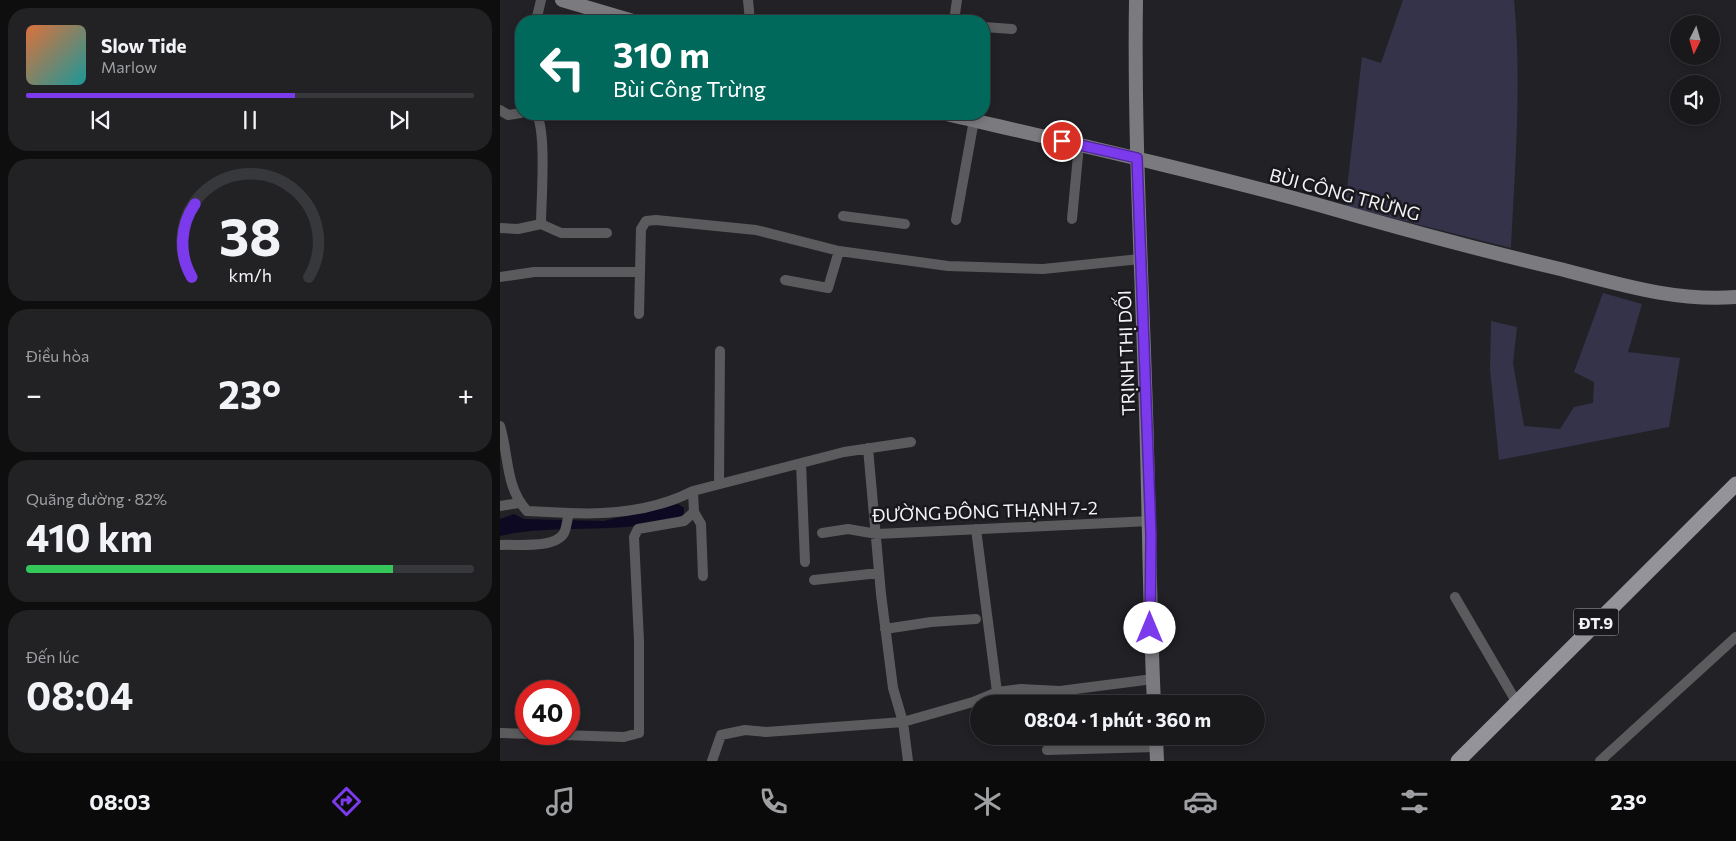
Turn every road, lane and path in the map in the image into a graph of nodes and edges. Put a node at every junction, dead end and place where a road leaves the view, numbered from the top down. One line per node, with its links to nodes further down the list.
1 (541, 0): 6 (street)
2 (562, 0): 7 (street)
3 (748, 0): 8 (street)
4 (957, 0): 9 (street)
5 (1136, 0): 17 (street, TRỊNH THỊ DỐI)
6 (537, 15)
7 (613, 15)
8 (749, 15)
9 (955, 15)
10 (990, 27): 11 (street)
11 (1012, 29)
12 (500, 110): 13 (street)
13 (515, 113)
14 (539, 120): 21 (street)
15 (974, 120): 16 (street, BÙI CÔNG TRỪNG); 20 (street)
16 (1079, 145): 17 (street, BÙI CÔNG TRỪNG); 19 (street)
17 (1137, 158): 26 (street, TRỊNH THỊ DỐI); 30 (street, BÙI CÔNG TRỪNG)
18 (843, 216): 22 (street)
19 (1072, 219)
20 (956, 220)
21 (541, 224): 23 (street); 24 (street)
22 (905, 224)
23 (500, 228)
24 (607, 233)
25 (839, 251): 26 (street); 27 (street); 29 (street)
26 (1140, 259): 45 (street, TRỊNH THỊ DỐI)
27 (640, 272): 28 (street); 31 (street)
28 (500, 277)
29 (785, 280)
30 (1736, 297)
31 (639, 314)
32 (720, 351): 37 (street)
33 (500, 426): 41 (street)
34 (911, 442): 35 (street)
35 (868, 448): 36 (street); 48 (street)
36 (801, 464): 37 (street); 50 (street)
37 (719, 484): 39 (street)
38 (1736, 484): 61 (main road, ĐT.9)
39 (693, 491): 43 (street); 44 (street)
40 (1736, 494): 69 (main road, ĐT.9)
41 (519, 503): 42 (street); 44 (street)
42 (500, 506)
43 (694, 512): 52 (street); 63 (street)
44 (568, 516): 49 (street)
45 (1150, 521): 46 (street, ĐƯỜNG ĐÔNG THẠNH 7-2); 58 (street, TRỊNH THỊ DỐI)
46 (976, 529): 48 (street, ĐƯỜNG ĐÔNG THẠNH 7-2); 59 (street)
47 (822, 533): 48 (street, ĐƯỜNG ĐÔNG THẠNH 7-2)
48 (877, 534): 51 (street)
49 (500, 545)
50 (805, 562)
51 (879, 573): 53 (street); 56 (street)
52 (703, 576)
53 (814, 580)
54 (1455, 597): 61 (street)
55 (976, 619): 56 (street)
56 (885, 629): 62 (street)
57 (1736, 637): 70 (street)
58 (1153, 679): 59 (street); 60 (street, TRỊNH THỊ DỐI)
59 (997, 692): 62 (street)
60 (1154, 695)
61 (1517, 702): 68 (main road, ĐT.9)
62 (903, 722): 66 (street); 67 (street)
63 (500, 733)
64 (1156, 748): 65 (street)
65 (1047, 750)
66 (712, 761)
67 (908, 761)
68 (1458, 761)
69 (1468, 761)
70 (1600, 761)

